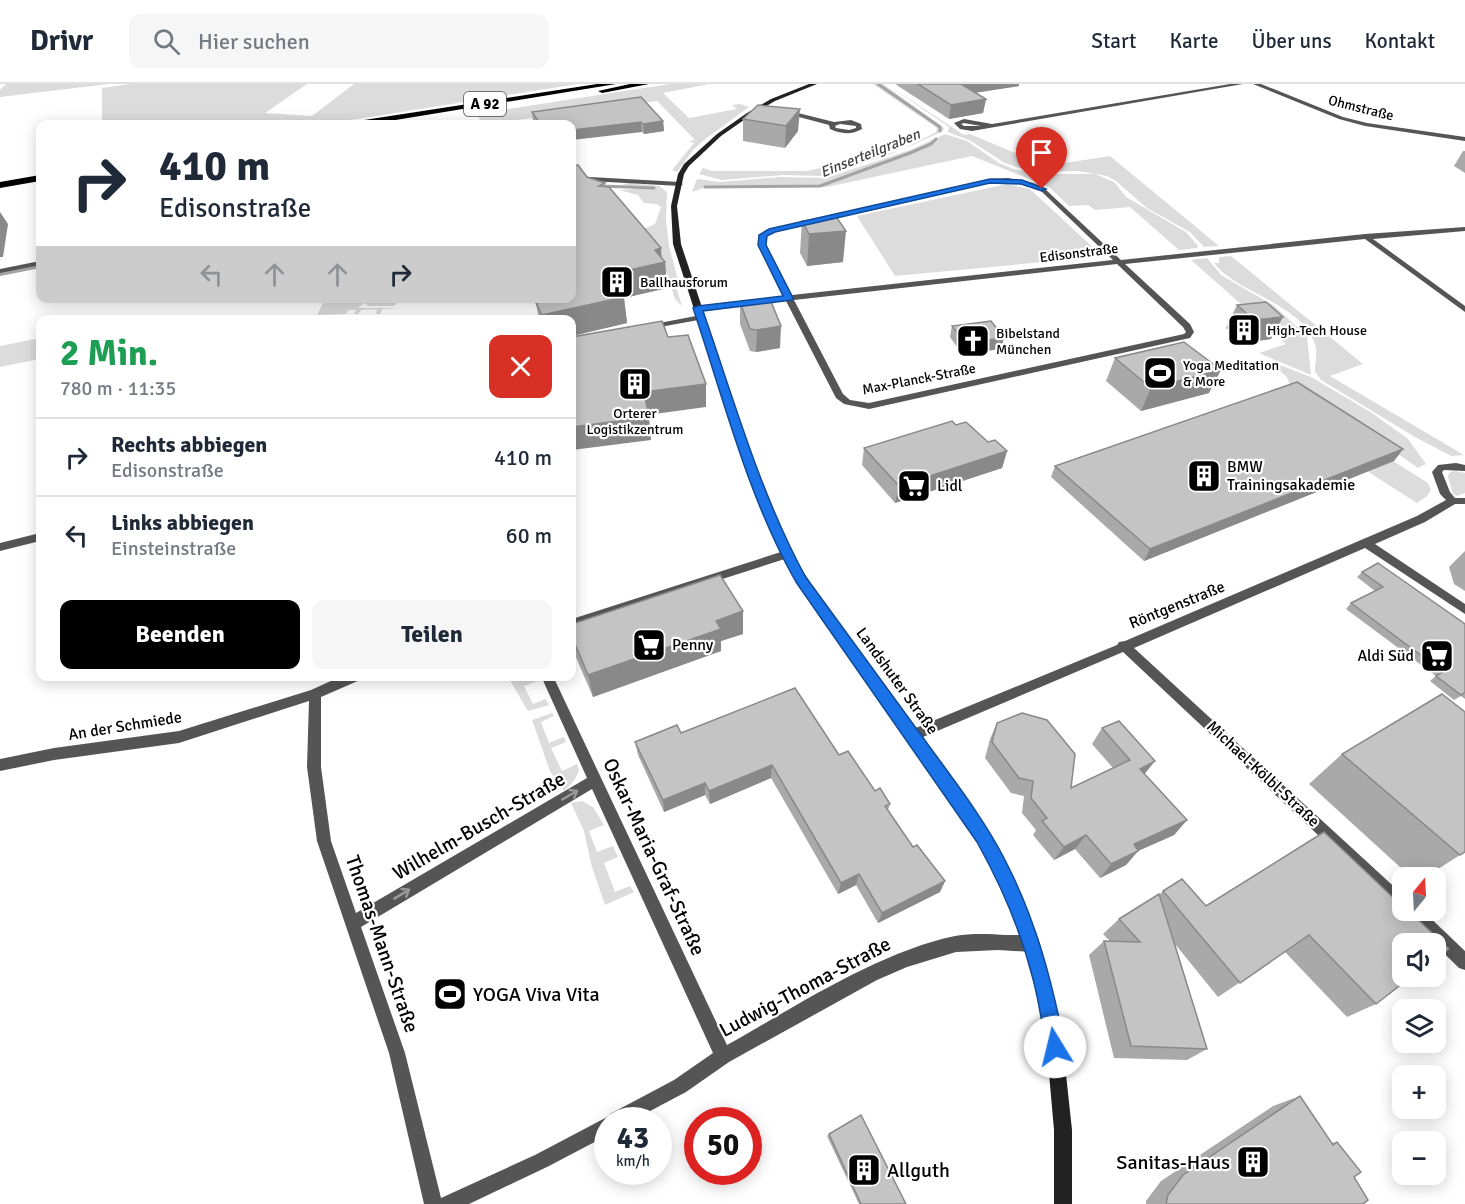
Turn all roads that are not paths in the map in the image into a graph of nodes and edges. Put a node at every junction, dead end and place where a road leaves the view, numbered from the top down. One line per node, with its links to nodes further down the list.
1 (612, 84): 9 (highway, A 92)
2 (645, 84): 10 (highway, A 92)
3 (814, 84): 6 (main road, Landshuter Straße)
4 (1240, 84): 12 (street)
5 (1256, 84): 13 (street, Ohmstraße)
6 (762, 106): 7 (street); 16 (main road, Landshuter Straße)
7 (772, 108)
8 (782, 111): 11 (street)
9 (383, 120)
10 (418, 120)
11 (834, 124)
12 (994, 126): 12 (street)
13 (1465, 139)
14 (576, 178): 16 (street)
15 (36, 179): 17 (highway)
16 (680, 184): 27 (main road, Landshuter Straße)
17 (0, 185)
18 (36, 186): 19 (highway)
19 (0, 192)
20 (1465, 229): 21 (street, Edisonstraße)
21 (1365, 236): 22 (street, Edisonstraße); 26 (street)
22 (1119, 261): 25 (street, Edisonstraße); 25 (street, Max-Planck-Straße); 25 (street, Max-Planck-Straße)
23 (36, 264): 24 (street)
24 (0, 271)
25 (789, 298): 27 (street, Edisonstraße)
26 (1465, 310)
27 (699, 313): 28 (street, Edisonstraße); 34 (main road, Landshuter Straße)
28 (639, 328)
29 (1465, 468): 30 (street, Röntgenstraße)
30 (1459, 501): 32 (street, Röntgenstraße)
31 (36, 538): 33 (street)
32 (1366, 543): 35 (street); 37 (street, Röntgenstraße)
33 (0, 547)
34 (787, 554): 36 (street); 41 (main road, Landshuter Straße)
35 (1465, 610)
36 (576, 622)
37 (1123, 645): 41 (street, Röntgenstraße); 44 (street, Michael-Kölbl-Straße)
38 (345, 681): 40 (street, An der Schmiede)
39 (549, 681): 43 (street, Oskar-Maria-Graf-Straße)
40 (315, 694): 42 (street, An der Schmiede); 46 (street, Thomas-Mann-Straße)
41 (911, 736): 47 (main road, Landshuter Straße)
42 (0, 765)
43 (596, 780): 46 (street, Wilhelm-Busch-Straße, one-way to 43); 49 (street, Oskar-Maria-Graf-Straße)
44 (1392, 895)
45 (1422, 921): 48 (street)
46 (352, 924): 52 (street, Thomas-Mann-Straße)
47 (1032, 944): 49 (street, Ludwig-Thoma-Straße); 54 (main road, Landshuter Straße)
48 (1465, 962)
49 (723, 1056): 50 (street, Ludwig-Thoma-Straße)
50 (640, 1107)
51 (594, 1133): 53 (street)
52 (433, 1204)
53 (448, 1204)
54 (1063, 1204)

